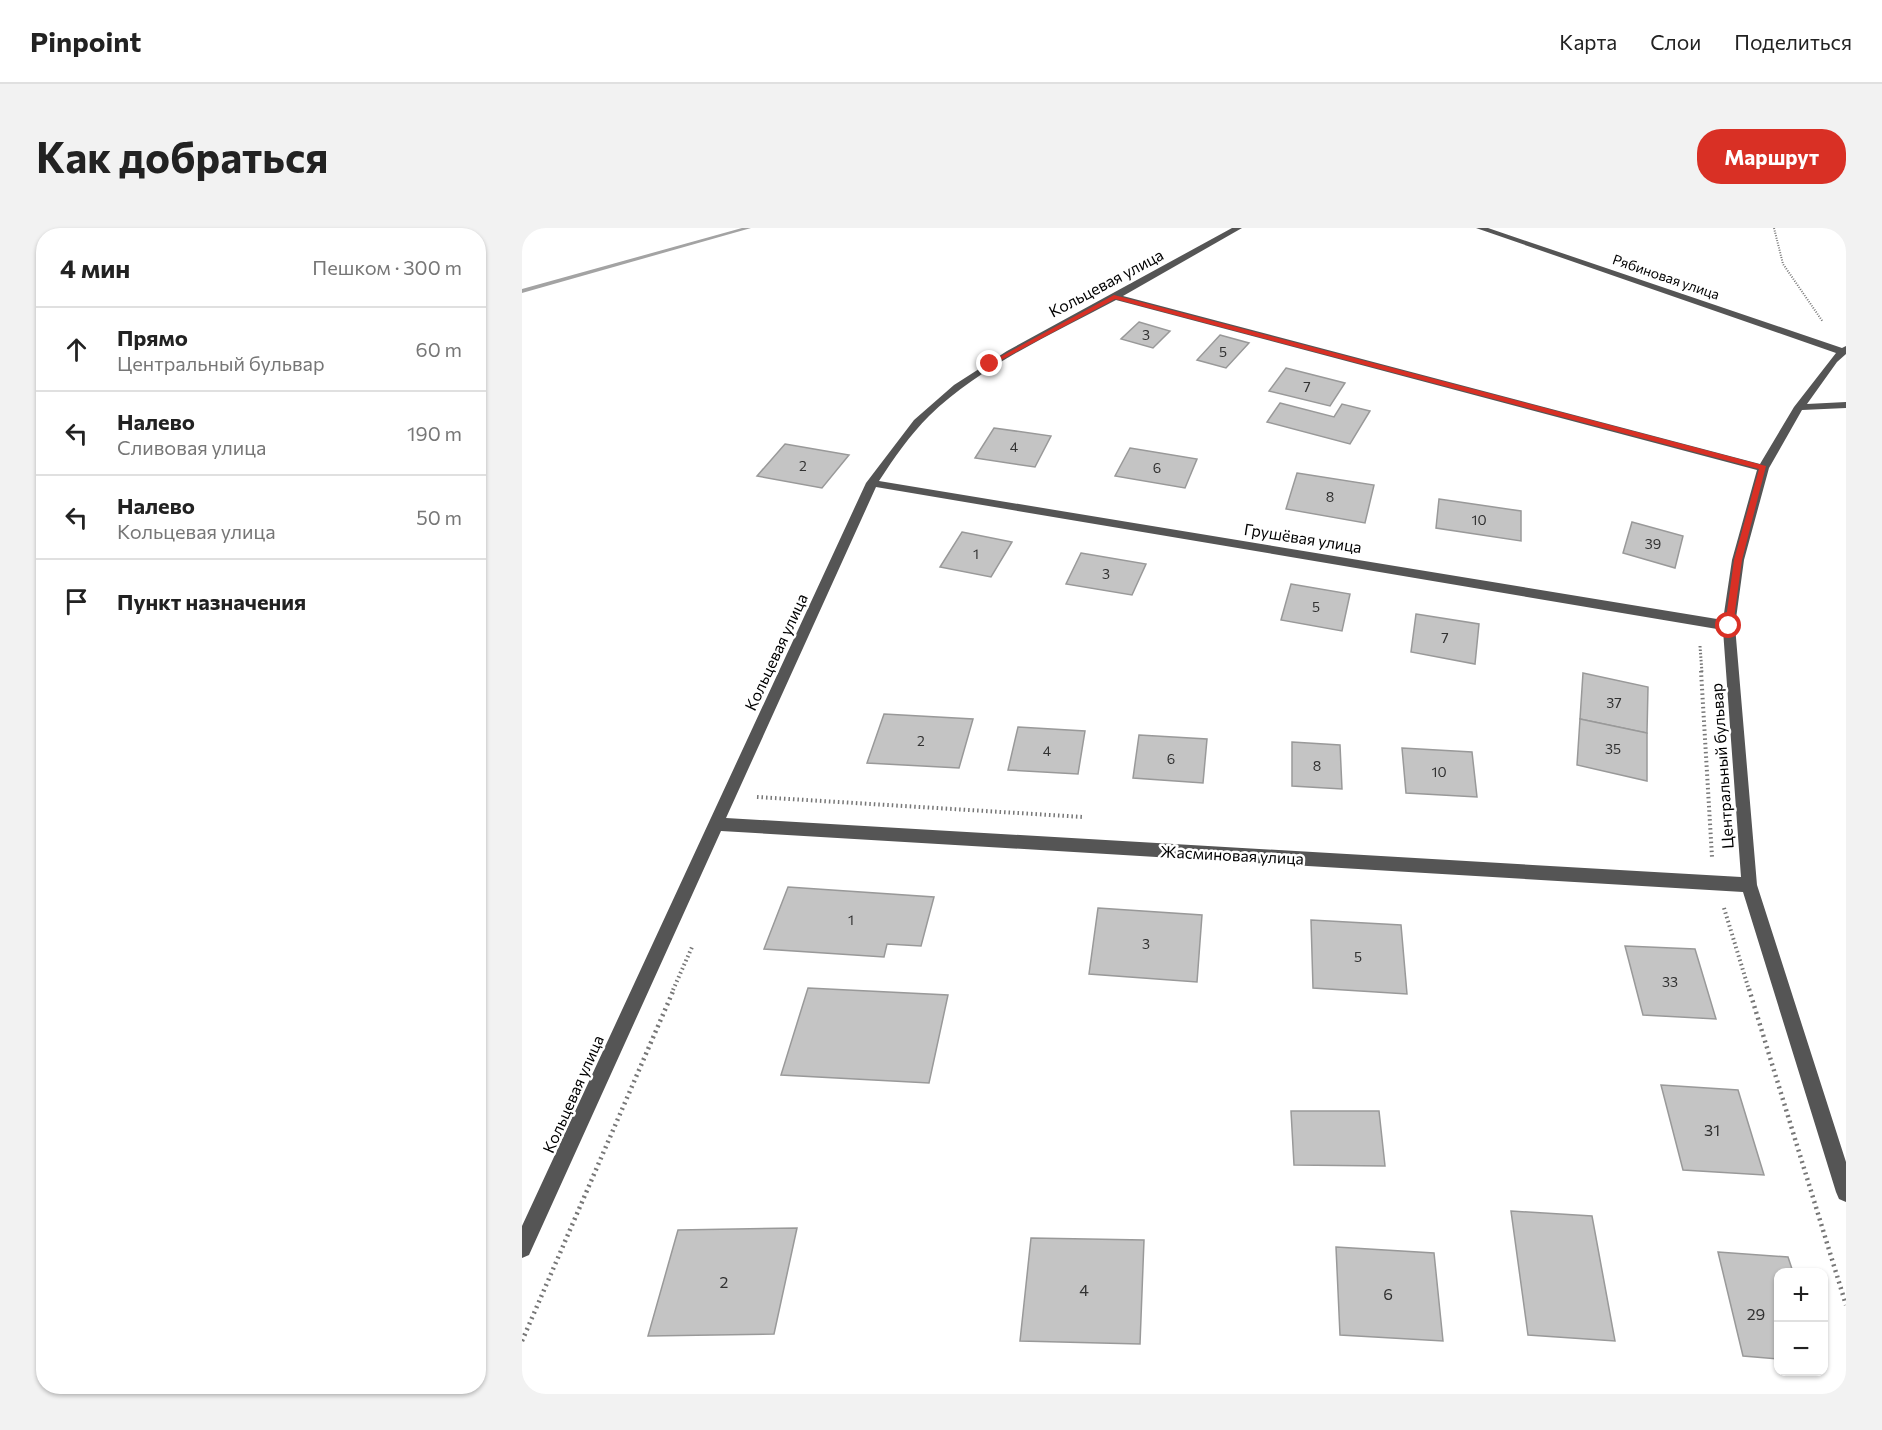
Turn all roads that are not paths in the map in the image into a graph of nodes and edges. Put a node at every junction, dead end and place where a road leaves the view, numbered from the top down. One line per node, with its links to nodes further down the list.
1 (1238, 228): 3 (street, Кольцевая улица)
2 (1480, 228): 4 (street, Рябиновая улица)
3 (1114, 297): 7 (street); 8 (street, Кольцевая улица)
4 (1841, 357): 6 (street, Центральный бульвар)
5 (1846, 405): 6 (street)
6 (1799, 407): 7 (street, Центральный бульвар)
7 (1763, 468): 9 (street, Центральный бульвар)
8 (872, 483): 9 (street, Грушёвая улица); 10 (street, Кольцевая улица)
9 (1729, 626): 11 (street, Центральный бульвар)
10 (714, 824): 11 (street, Жасминовая улица); 13 (street, Кольцевая улица)
11 (1749, 885): 12 (street, Центральный бульвар)
12 (1846, 1192)
13 (522, 1248)

